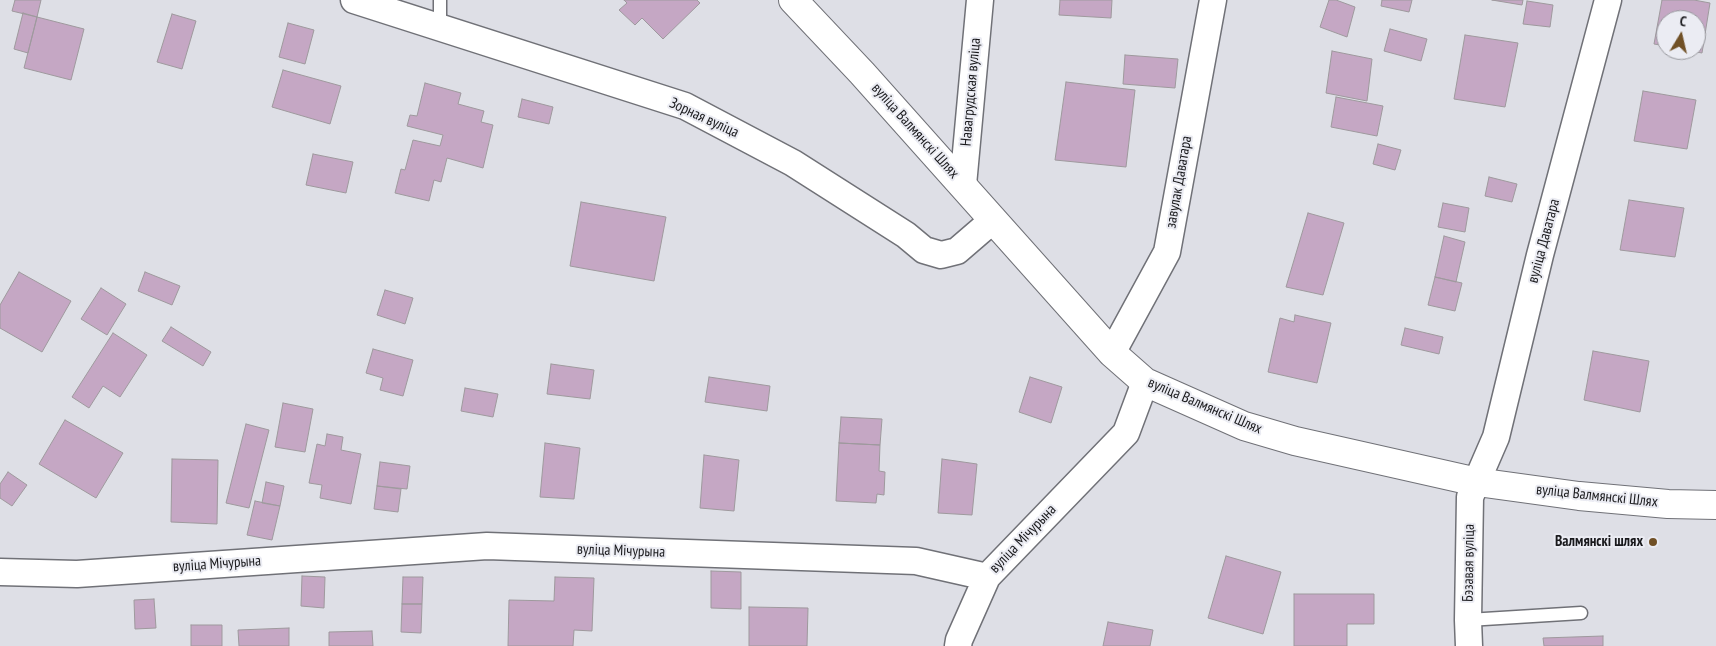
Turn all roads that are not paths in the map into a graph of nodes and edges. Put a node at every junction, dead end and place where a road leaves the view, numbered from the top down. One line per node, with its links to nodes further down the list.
1 (354, 0): 7 (street, Зорная вуліца)
2 (440, 0): 7 (lane)
3 (793, 0): 8 (main road, вуліца Валмянскі Шлях)
4 (980, 0): 8 (street, Навагрудская вуліца)
5 (1213, 0): 10 (street, завулак Даватара)
6 (1608, 0): 12 (street, вуліца Даватара)
7 (440, 27): 9 (street, Зорная вуліца)
8 (963, 185): 9 (main road, вуліца Валмянскі Шлях)
9 (993, 220): 10 (main road, вуліца Валмянскі Шлях)
10 (1112, 353): 11 (main road, вуліца Валмянскі Шлях)
11 (1145, 382): 12 (main road, вуліца Валмянскі Шлях); 15 (street, вуліца Мічурына)
12 (1477, 482): 13 (main road, вуліца Валмянскі Шлях); 17 (street, Бэзавая вуліца)
13 (1716, 505)
14 (0, 572): 15 (street, вуліца Мічурына)
15 (987, 576): 18 (street)
16 (1581, 613): 17 (lane)
17 (1468, 620): 19 (street, Бэзавая вуліца)
18 (958, 646)
19 (1469, 646)

